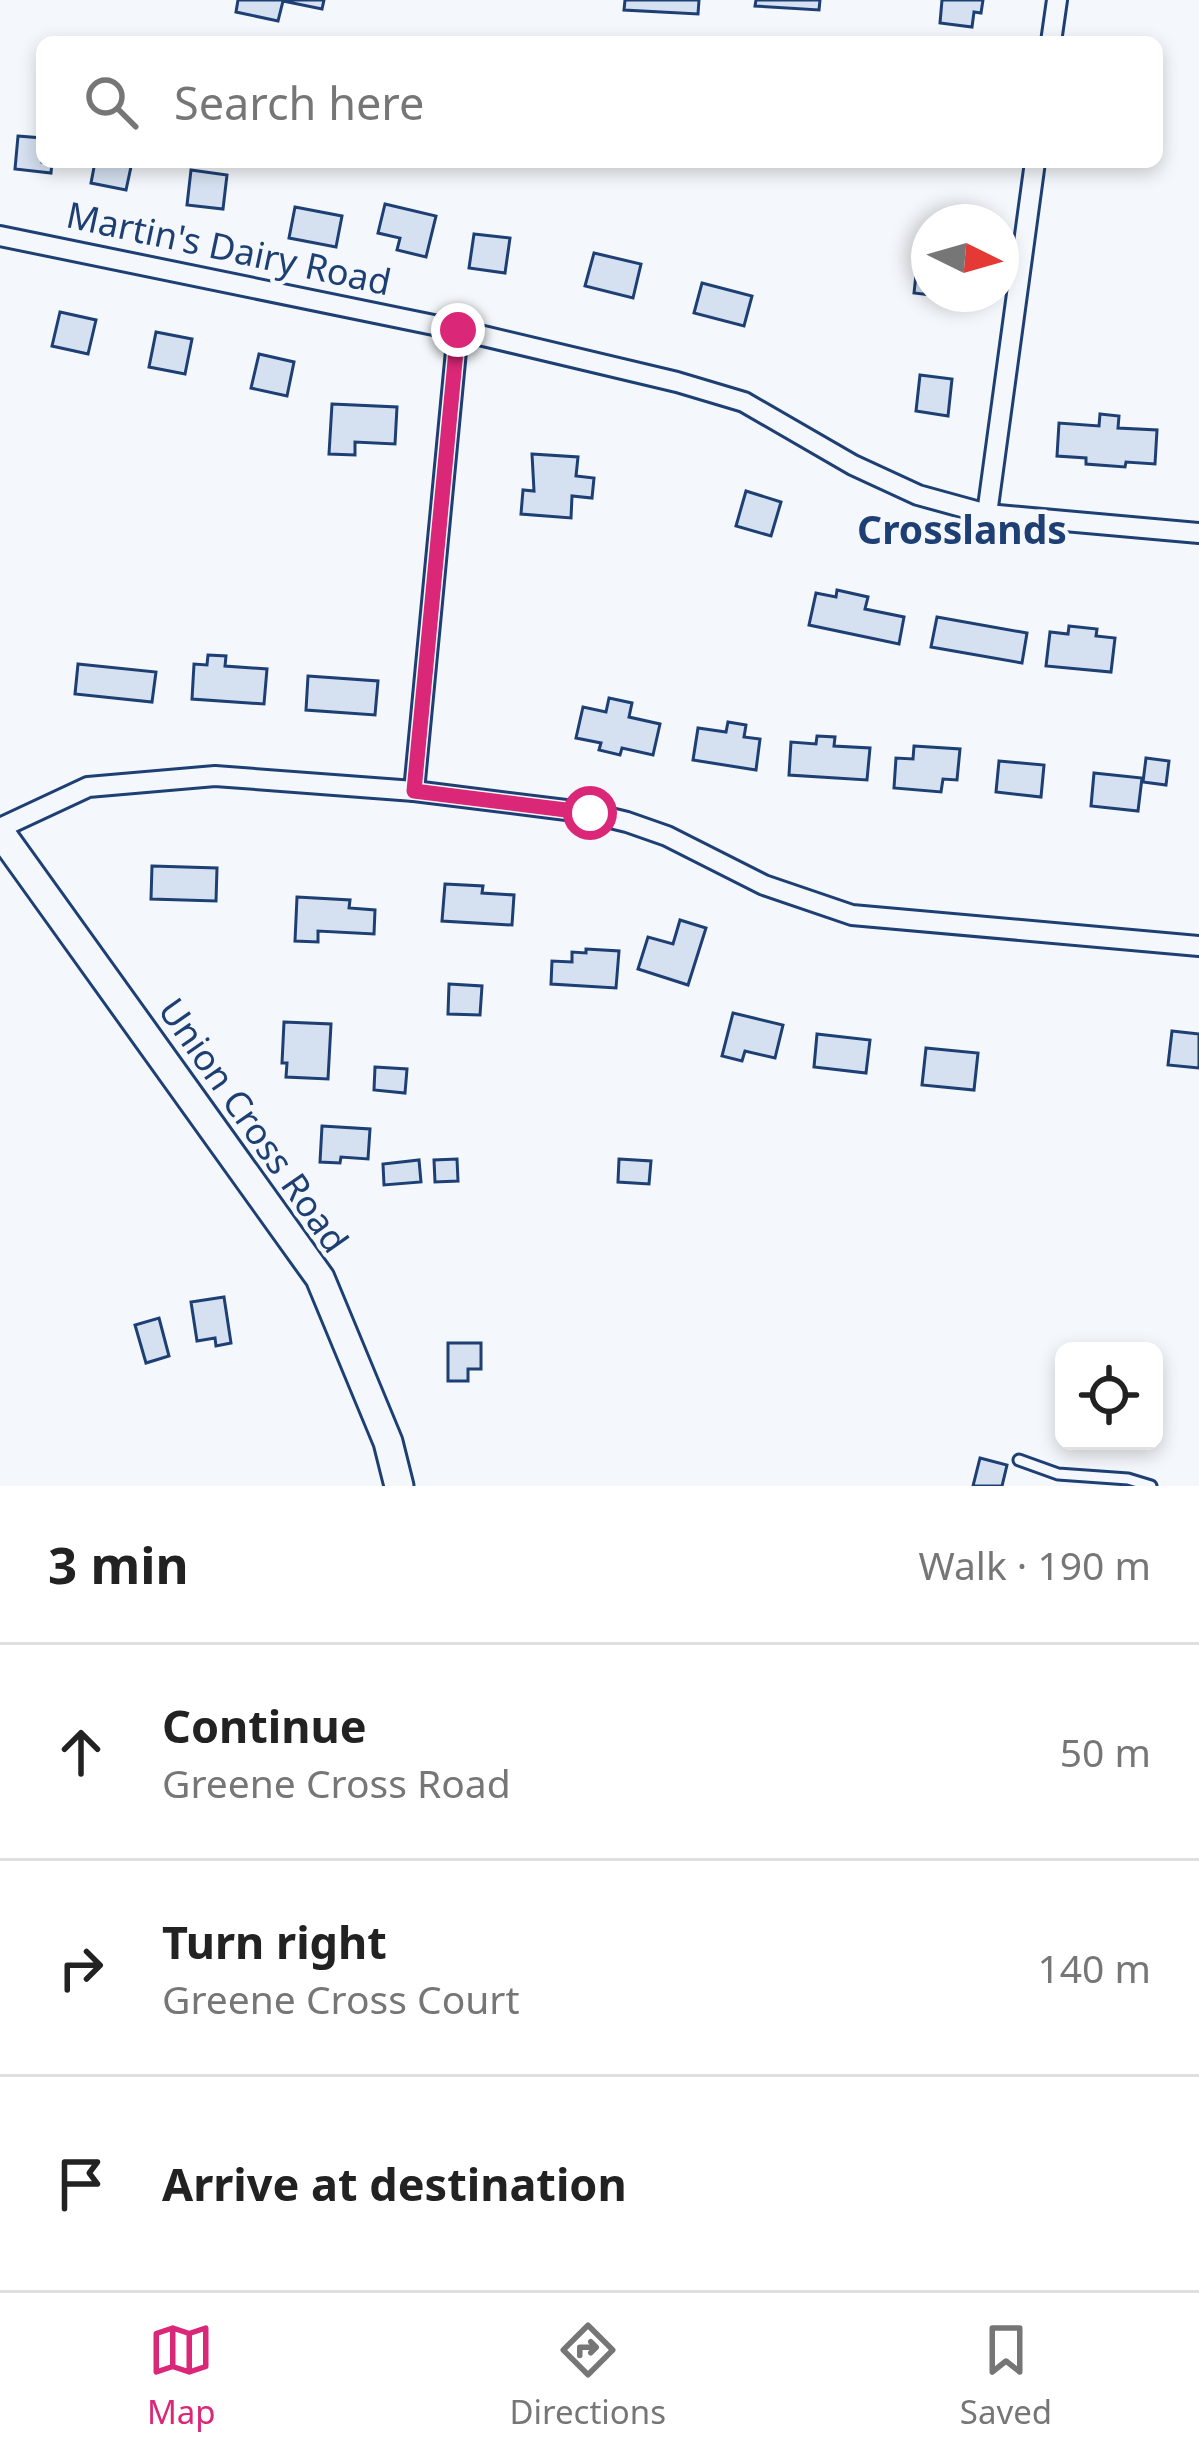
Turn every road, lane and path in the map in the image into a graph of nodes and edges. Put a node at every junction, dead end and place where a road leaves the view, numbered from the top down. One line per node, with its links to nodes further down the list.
1 (1057, 0): 2 (street)
2 (1052, 36)
3 (1034, 168): 6 (street)
4 (0, 236): 5 (street, Martin's Dairy Road)
5 (458, 330): 6 (street, Martin's Dairy Road); 8 (street)
6 (988, 514): 7 (street, Martin's Dairy Road)
7 (1199, 533)
8 (414, 791): 9 (street); 10 (street)
9 (0, 830): 12 (main road, Union Cross Road)
10 (1199, 946)
11 (1019, 1460): 13 (lane)
12 (399, 1486)
13 (1151, 1486)

